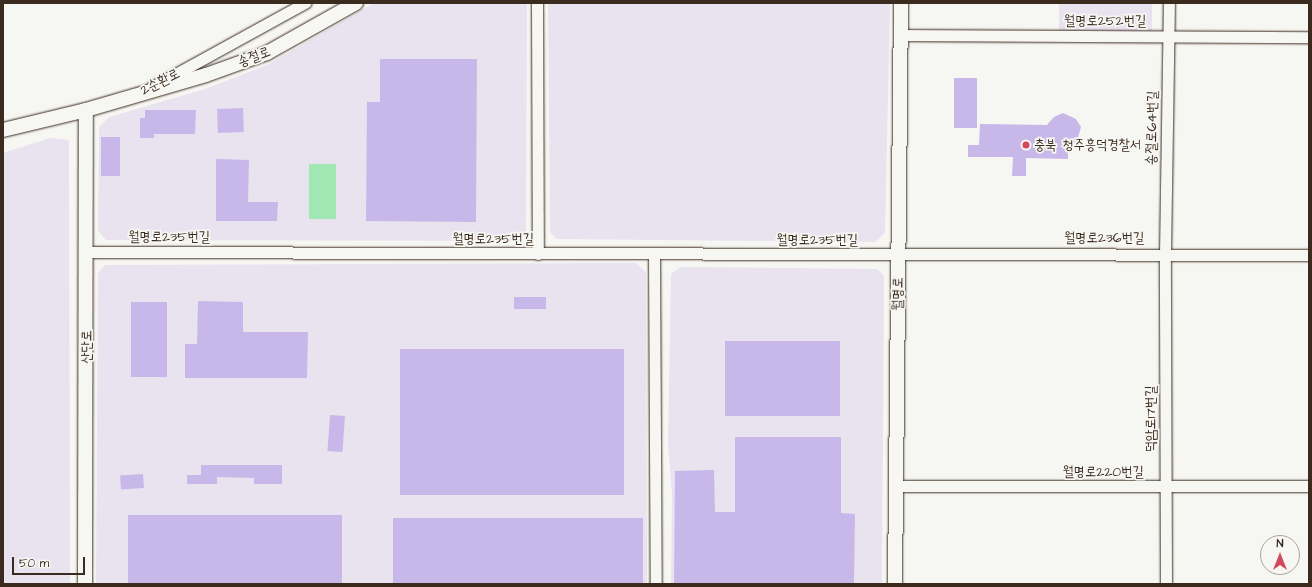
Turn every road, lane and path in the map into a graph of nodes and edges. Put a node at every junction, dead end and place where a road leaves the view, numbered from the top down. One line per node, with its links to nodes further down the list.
1 (305, 3): 9 (street, 2순환로)
2 (356, 3): 9 (street, 송절로)
3 (537, 3): 14 (street)
4 (901, 3): 6 (street, 월명로)
5 (1169, 3): 7 (street, 송절로64번길)
6 (901, 35): 7 (street, 월명로252번길); 13 (street, 월명로)
7 (1169, 36): 8 (street, 월명로252번길); 16 (street, 송절로64번길)
8 (1309, 37)
9 (143, 92): 10 (street, 2순환로)
10 (86, 110): 11 (street, 2순환로); 12 (street, 산단로)
11 (3, 130)
12 (87, 252): 14 (street, 월명로235번길); 21 (street, 산단로)
13 (899, 252): 15 (street, 월명로235번길); 16 (street, 월명로236번길); 18 (street, 월명로)
14 (538, 254): 15 (street, 월명로235번길)
15 (654, 254): 22 (street)
16 (1166, 254): 17 (street, 월명로236번길); 20 (street, 덕암로17번길)
17 (1309, 255)
18 (896, 486): 20 (street, 월명로220번길); 23 (street, 월명로)
19 (1309, 486): 20 (street, 월명로220번길)
20 (1166, 487): 24 (street, 덕암로17번길)
21 (86, 584)
22 (656, 584)
23 (895, 584)
24 (1166, 584)

